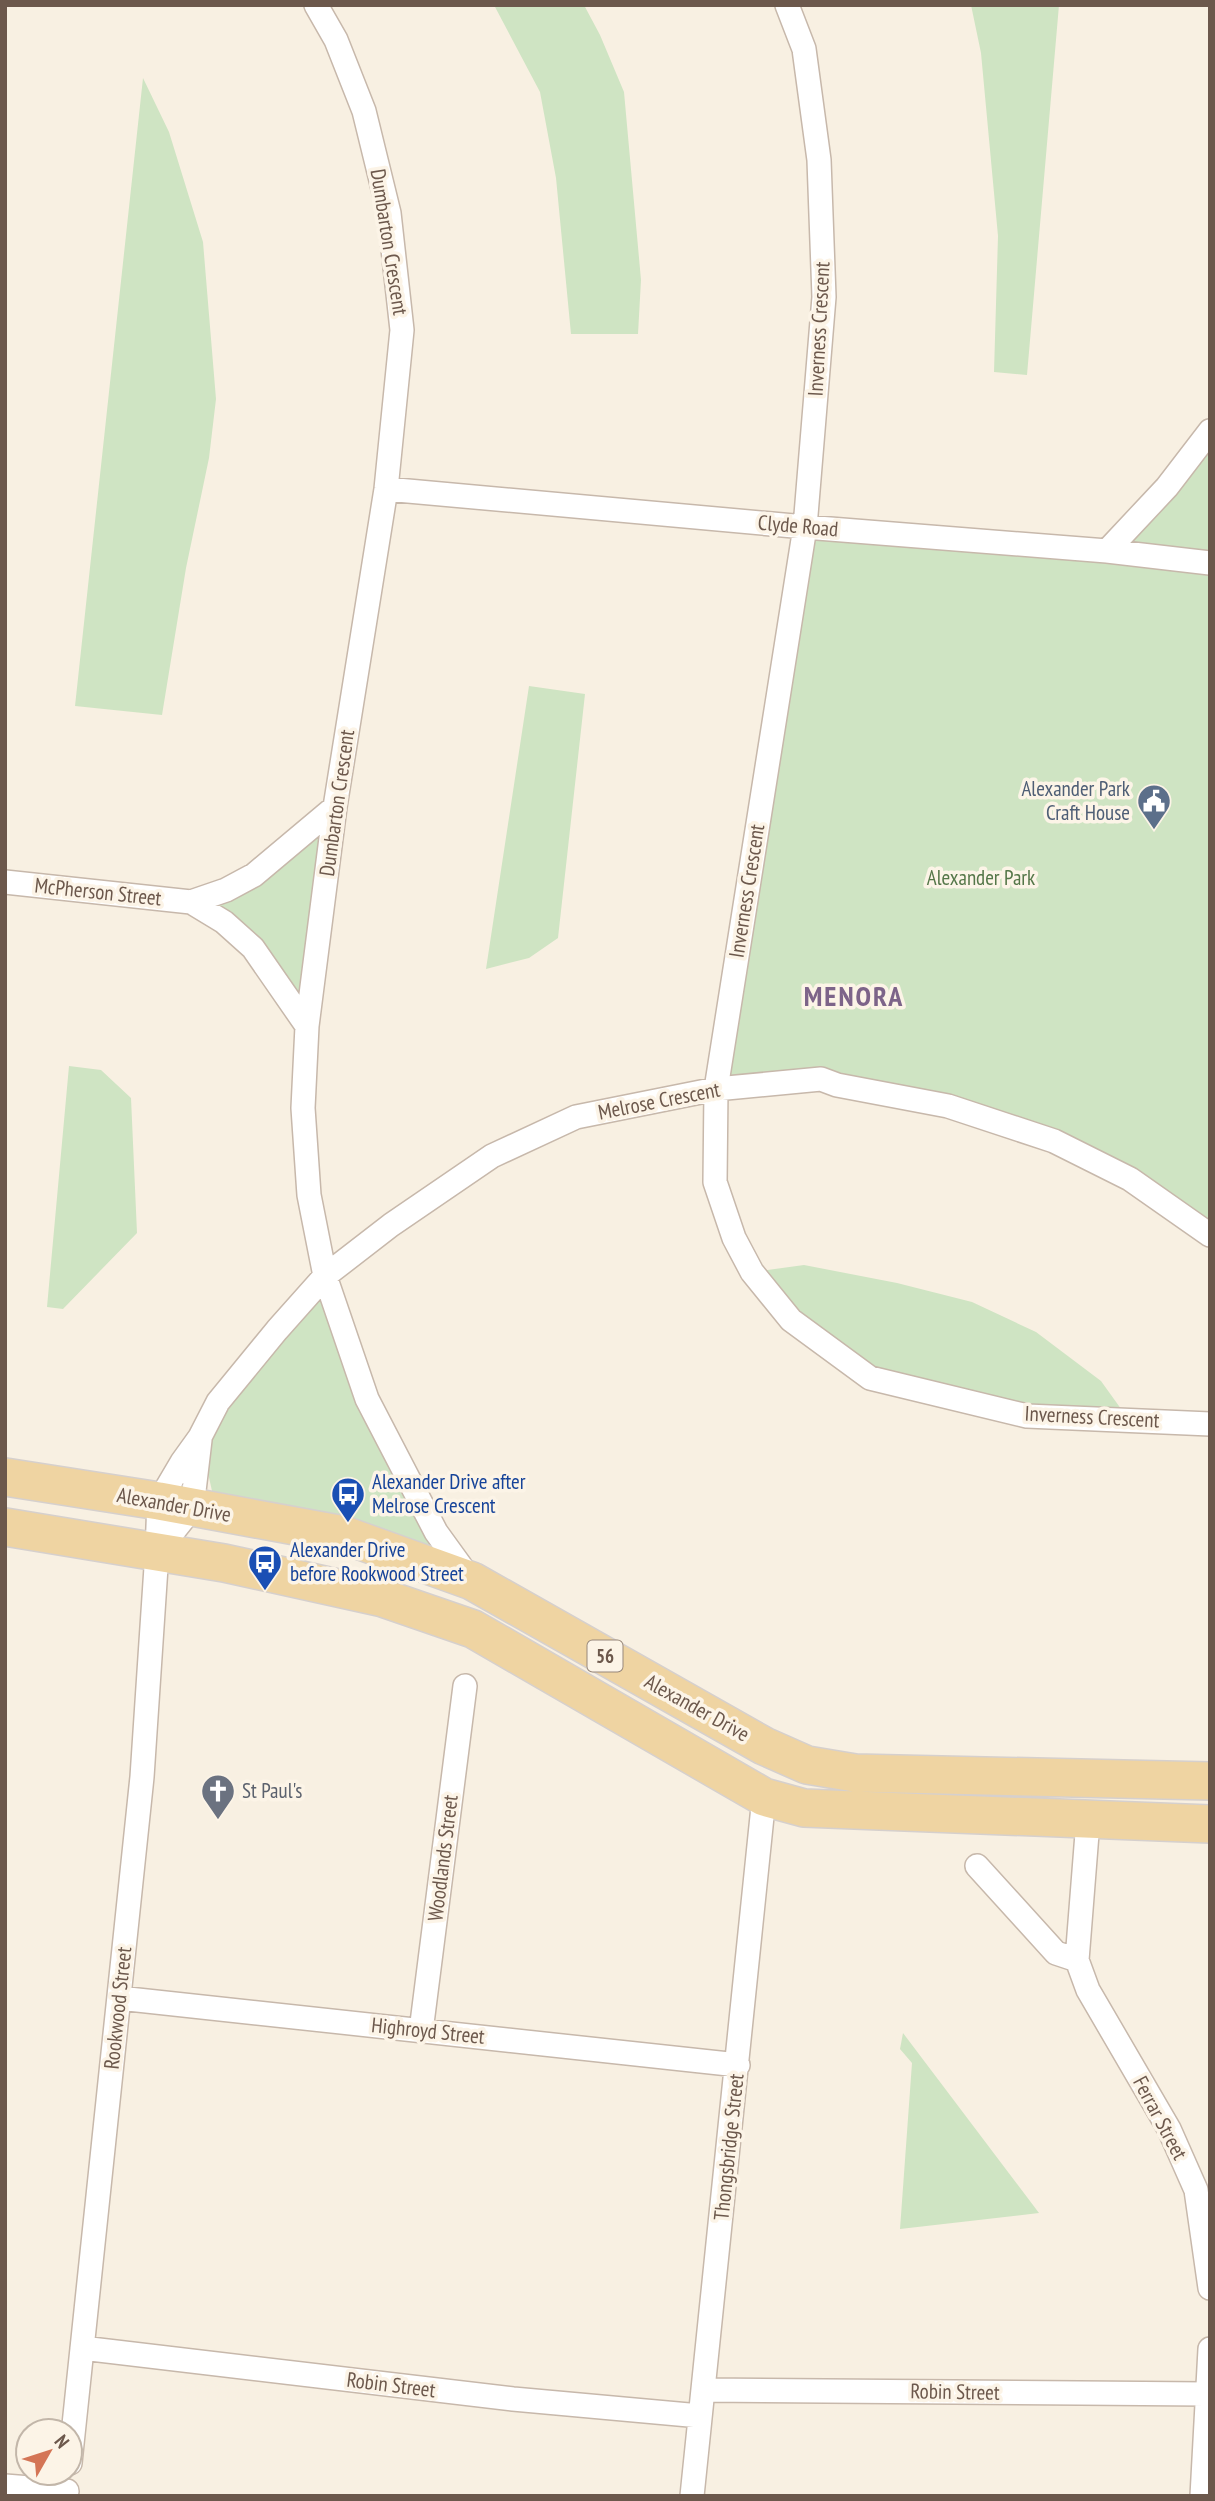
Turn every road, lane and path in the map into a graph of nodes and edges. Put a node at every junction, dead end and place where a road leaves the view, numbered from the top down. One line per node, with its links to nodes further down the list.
1 (316, 5): 4 (street, Dumbarton Crescent)
2 (787, 5): 5 (street, Inverness Crescent)
3 (1210, 431): 6 (street)
4 (386, 489): 5 (street, Clyde Road); 8 (street, Dumbarton Crescent)
5 (805, 527): 6 (street, Clyde Road); 12 (street, Inverness Crescent)
6 (1107, 551): 7 (street, Clyde Road)
7 (1210, 563)
8 (335, 807): 10 (street, McPherson Street); 11 (street, Dumbarton Crescent)
9 (5, 882): 10 (street, McPherson Street)
10 (191, 901): 11 (street, McPherson Street)
11 (307, 1026): 14 (street, Dumbarton Crescent)
12 (716, 1089): 13 (street, Melrose Crescent); 14 (street, Melrose Crescent); 15 (street, Inverness Crescent)
13 (1210, 1235)
14 (325, 1276): 16 (street, Melrose Crescent); 21 (street, Dumbarton Crescent)
15 (1210, 1424)
16 (200, 1437): 18 (street, Melrose Crescent); 18 (street, Melrose Crescent)
17 (5, 1477): 18 (main road, Alexander Drive / 56)
18 (175, 1504): 20 (street, Melrose Crescent); 20 (street, Melrose Crescent); 21 (main road, Alexander Drive / 56)
19 (5, 1527): 20 (main road, Alexander Drive / 56)
20 (158, 1552): 24 (main road, Alexander Drive / 56); 29 (street, Rookwood Street)
21 (472, 1581): 23 (main road, Alexander Drive / 56)
22 (465, 1686): 30 (street, Woodlands Street)
23 (1210, 1781)
24 (764, 1797): 25 (main road, Alexander Drive / 56); 31 (street, Thongsbridge Street)
25 (1088, 1821): 26 (main road, Alexander Drive / 56); 28 (street, Ferrar Street)
26 (1210, 1824)
27 (977, 1866): 28 (street)
28 (1077, 1959): 32 (street, Ferrar Street)
29 (119, 1998): 30 (street, Highroyd Street); 33 (street, Rookwood Street)
30 (421, 2031): 31 (street, Highroyd Street)
31 (738, 2065): 35 (street, Thongsbridge Street)
32 (1210, 2288)
33 (82, 2348): 37 (street, Robin Street); 38 (street, Rookwood Street)
34 (1210, 2349): 36 (street)
35 (703, 2389): 36 (street, Robin Street); 37 (street, Thongsbridge Street)
36 (1206, 2394): 40 (street)
37 (700, 2416): 39 (street, Thongsbridge Street)
38 (75, 2417)
39 (692, 2496)
40 (1202, 2496)

